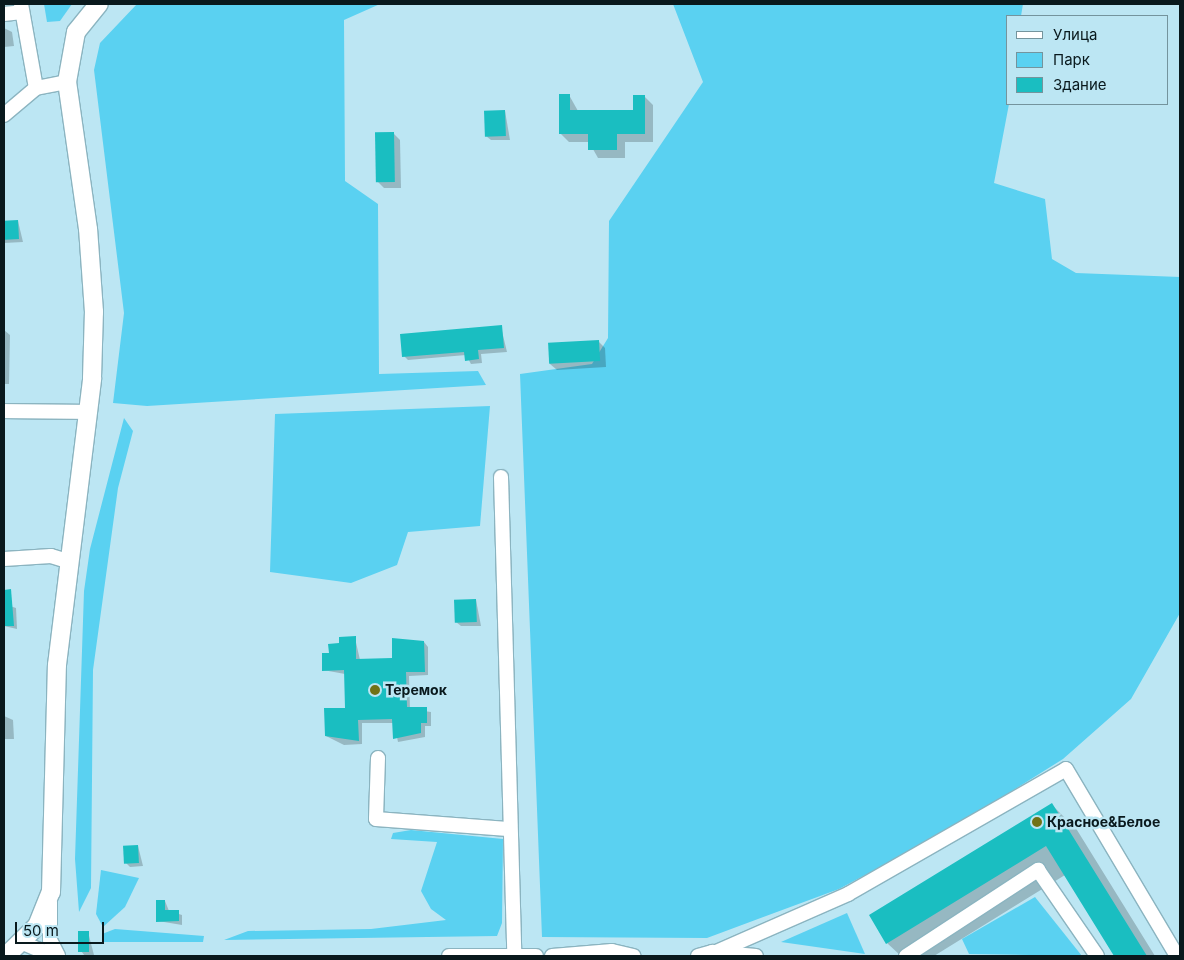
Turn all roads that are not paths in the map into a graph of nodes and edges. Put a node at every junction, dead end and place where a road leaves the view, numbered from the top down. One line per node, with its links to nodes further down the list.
1 (99, 4): 4 (main road)
2 (21, 8): 3 (street); 5 (street)
3 (4, 14)
4 (67, 82): 5 (street); 8 (main road)
5 (36, 88): 6 (street)
6 (4, 115)
7 (4, 411): 8 (street)
8 (88, 412): 11 (main road)
9 (501, 477): 13 (street)
10 (4, 559): 11 (street)
11 (67, 561): 14 (main road)
12 (378, 758): 13 (street)
13 (508, 829): 20 (street)
14 (51, 894): 15 (main road); 18 (street)
15 (15, 951): 17 (street)
16 (716, 952): 25 (street); 26 (street); 29 (street)
17 (54, 956)
18 (58, 956)
19 (450, 956): 20 (street)
20 (514, 956): 21 (street)
21 (536, 956)
22 (552, 956): 23 (street)
23 (599, 956): 24 (street)
24 (634, 956)
25 (698, 956)
26 (756, 956)
27 (906, 956): 28 (street)
28 (1097, 956)
29 (1177, 956)

